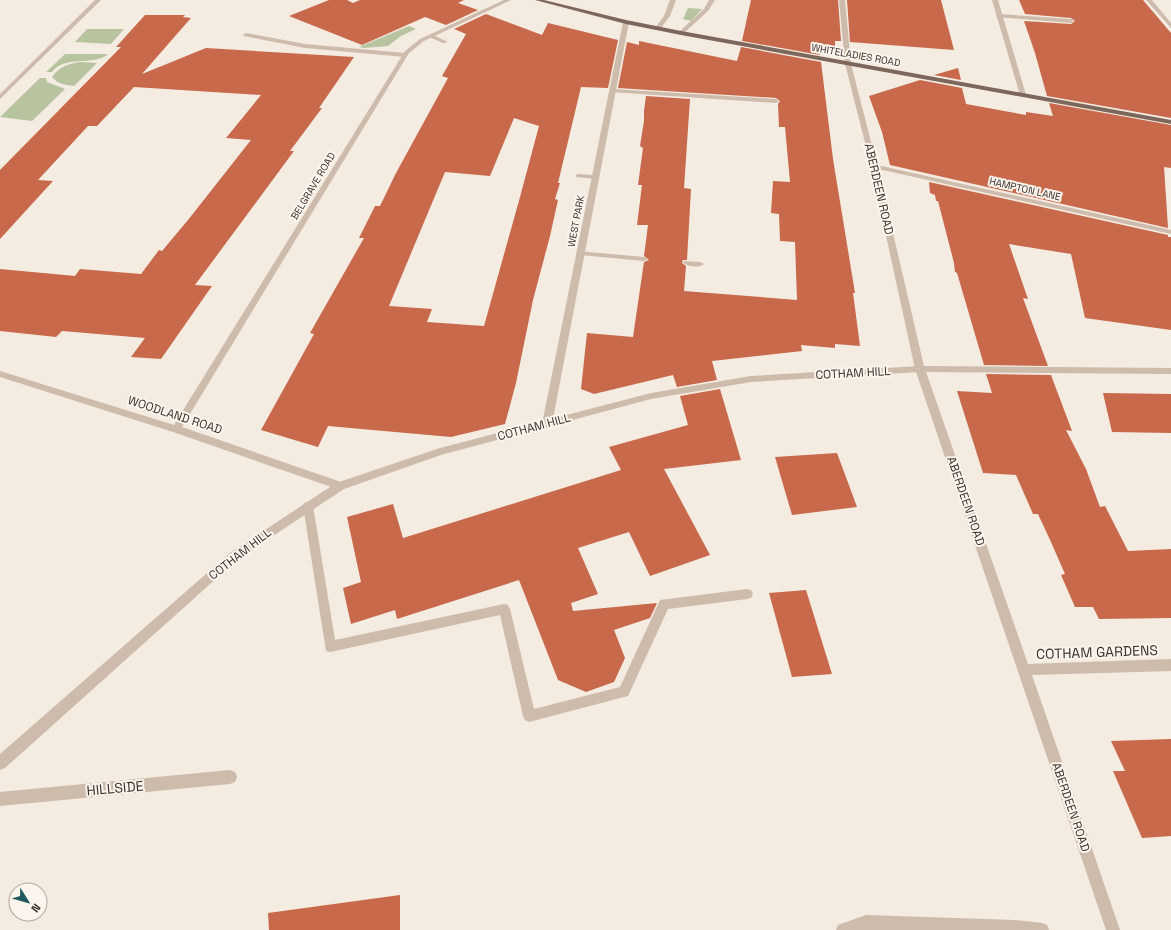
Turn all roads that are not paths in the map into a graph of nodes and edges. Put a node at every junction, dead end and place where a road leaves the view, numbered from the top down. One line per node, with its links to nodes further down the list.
1 (98, 0): 22 (street)
2 (508, 0): 16 (street, BELGRAVE ROAD)
3 (538, 0): 11 (main road, WHITELADIES ROAD)
4 (673, 0): 13 (street)
5 (842, 0): 19 (street, ABERDEEN ROAD)
6 (995, 0): 9 (street)
7 (1149, 0): 12 (street)
8 (709, 2): 14 (street)
9 (999, 16): 10 (street); 21 (street)
10 (1071, 21)
11 (626, 22): 13 (main road, WHITELADIES ROAD); 20 (street, WEST PARK)
12 (1171, 26)
13 (658, 28): 14 (main road, WHITELADIES ROAD)
14 (681, 33): 19 (main road, WHITELADIES ROAD)
15 (246, 35): 18 (street)
16 (431, 36): 17 (street); 18 (street, BELGRAVE ROAD)
17 (445, 42)
18 (405, 55): 37 (street, BELGRAVE ROAD)
19 (848, 64): 21 (main road, WHITELADIES ROAD); 25 (street, ABERDEEN ROAD)
20 (612, 91): 23 (street); 27 (street, WEST PARK)
21 (1023, 95): 24 (main road, WHITELADIES ROAD)
22 (0, 97)
23 (776, 101)
24 (1171, 122)
25 (874, 166): 28 (street, HAMPTON LANE); 33 (street, ABERDEEN ROAD)
26 (578, 176): 27 (street)
27 (595, 177): 29 (street, WEST PARK)
28 (1171, 232)
29 (580, 253): 30 (street); 36 (street, WEST PARK)
30 (644, 259)
31 (686, 263): 32 (street)
32 (700, 264)
33 (920, 369): 34 (street, COTHAM HILL); 36 (street, COTHAM HILL); 42 (street, ABERDEEN ROAD)
34 (1171, 371)
35 (0, 374): 37 (street, WOODLAND ROAD)
36 (547, 424): 38 (street, COTHAM HILL)
37 (176, 429): 38 (street, WOODLAND ROAD)
38 (340, 486): 39 (street, COTHAM HILL)
39 (308, 506): 40 (street); 43 (street, COTHAM HILL)
40 (747, 594)
41 (1171, 665): 42 (street, COTHAM GARDENS)
42 (1024, 670): 48 (street, ABERDEEN ROAD)
43 (0, 763)
44 (230, 777): 45 (street, HILLSIDE)
45 (0, 799)
46 (843, 930): 47 (street)
47 (1042, 930)
48 (1113, 930)

